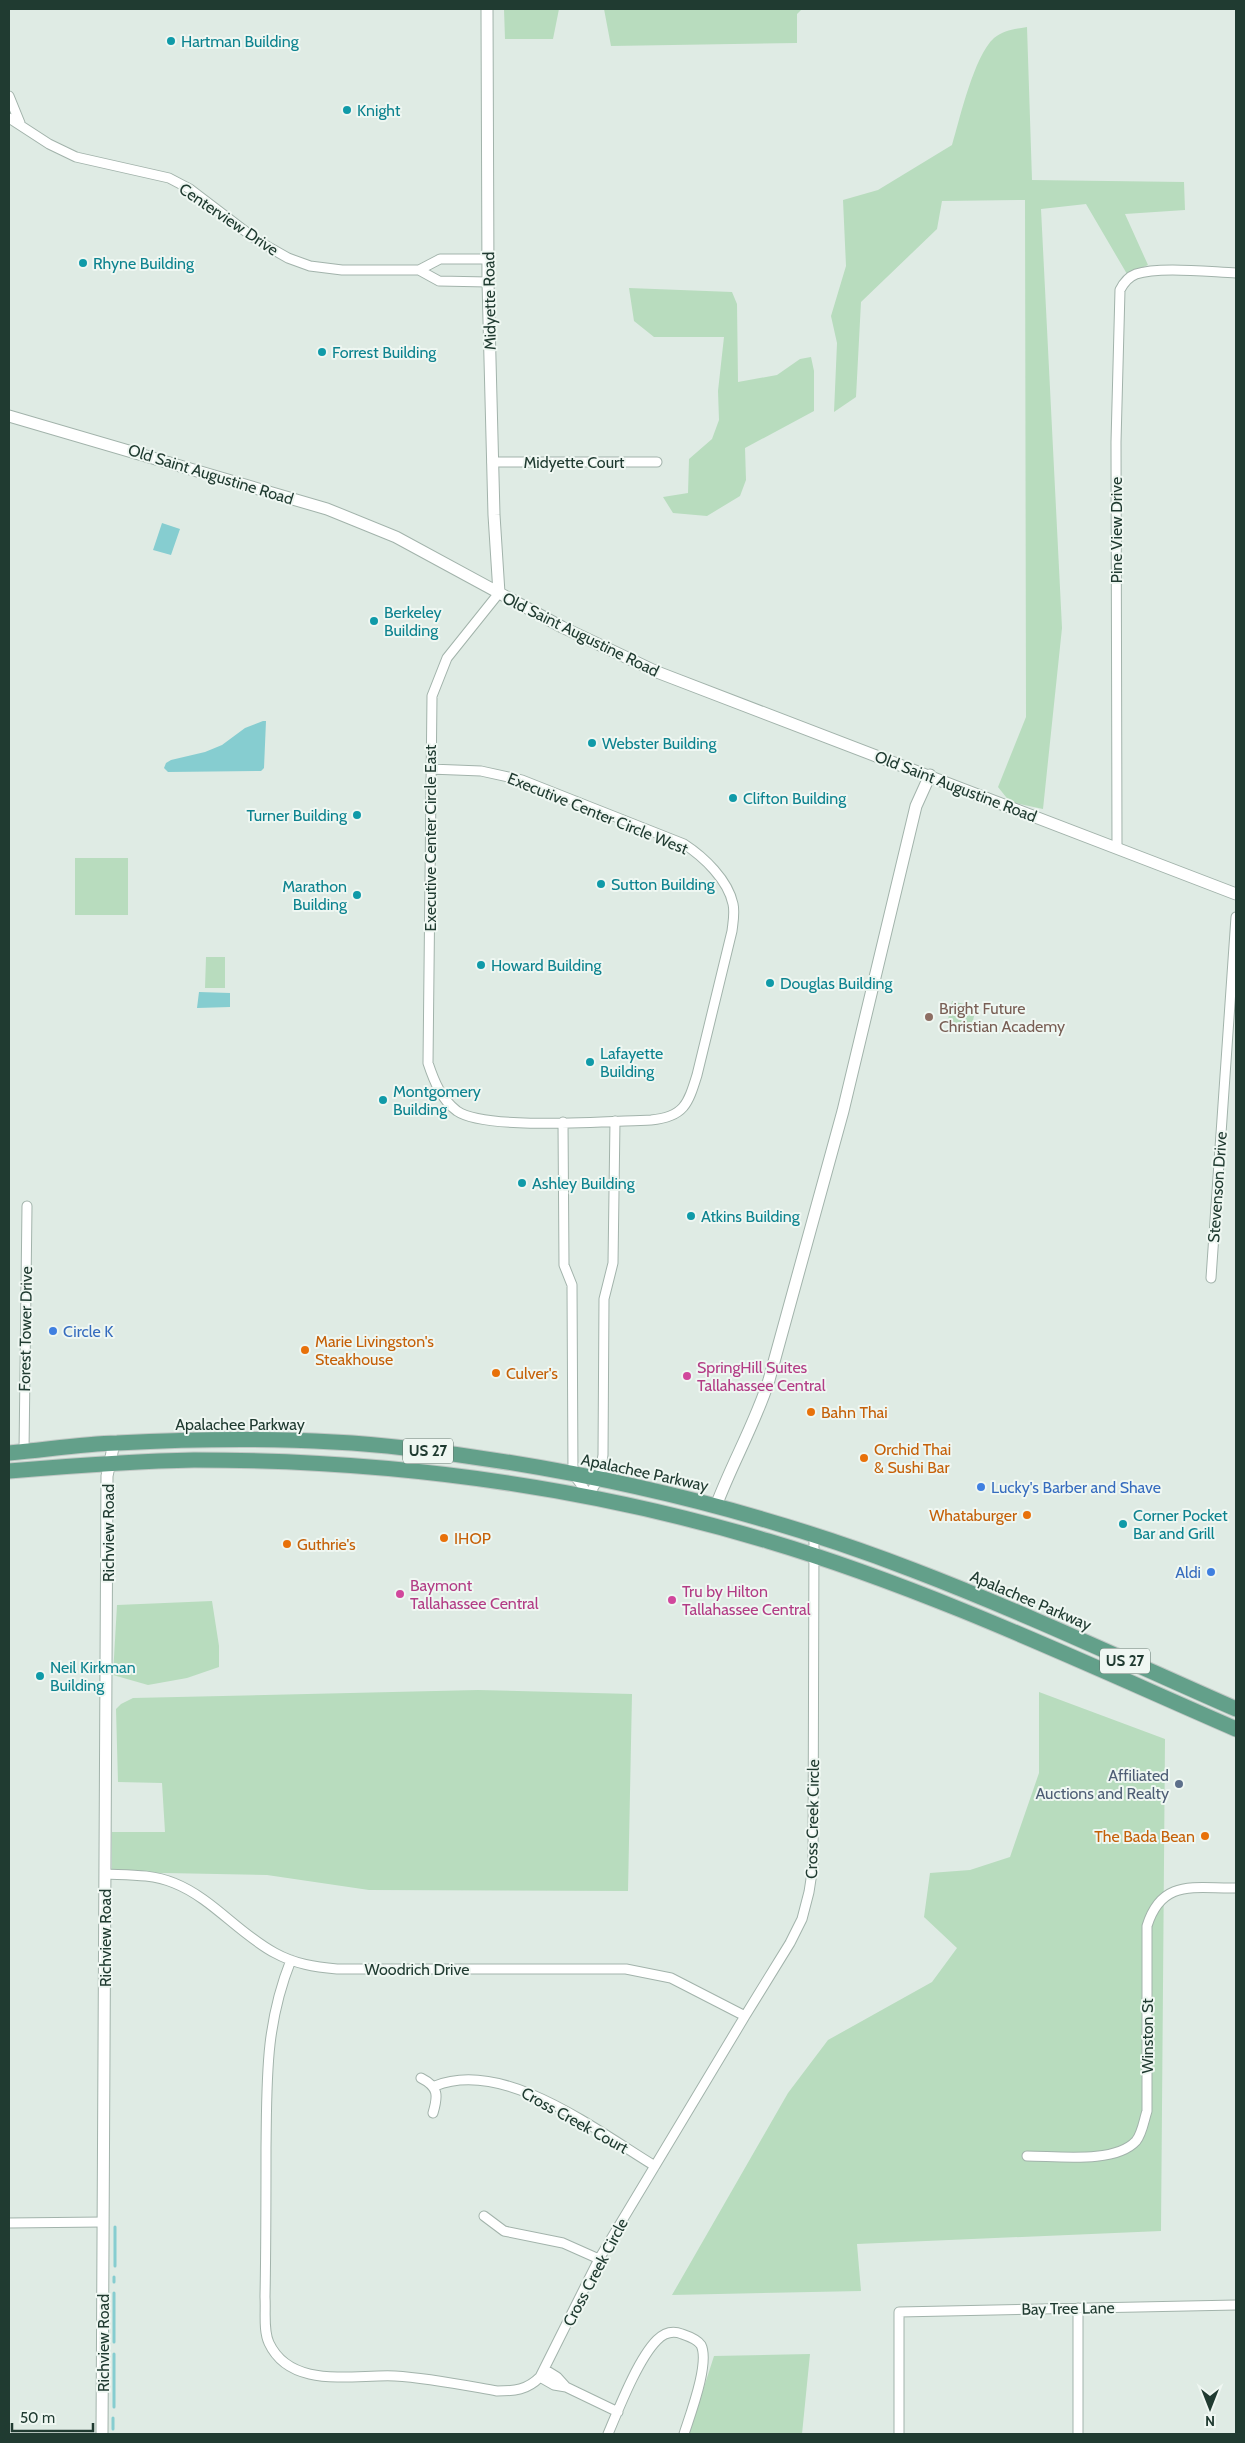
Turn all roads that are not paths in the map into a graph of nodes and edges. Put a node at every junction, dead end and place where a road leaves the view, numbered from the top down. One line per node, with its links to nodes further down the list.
1 (488, 9): 5 (street, Midyette Road)
2 (9, 96): 4 (street)
3 (9, 118): 4 (street, Centerview Drive)
4 (20, 123): 6 (street, Centerview Drive)
5 (488, 259): 6 (street, Centerview Drive); 8 (street, Midyette Road)
6 (419, 270): 8 (street, Centerview Drive)
7 (1236, 273): 15 (street, Pine View Drive)
8 (488, 282): 10 (street, Midyette Road)
9 (9, 416): 12 (street, Old Saint Augustine Road)
10 (492, 462): 11 (street, Midyette Court); 12 (street, Midyette Road)
11 (657, 462)
12 (499, 593): 13 (street, Executive Center Circle East); 14 (street, Old Saint Augustine Road)
13 (430, 769): 18 (street, Executive Center Circle West); 19 (street, Executive Center Circle East)
14 (930, 775): 15 (street, Old Saint Augustine Road); 31 (street)
15 (1117, 848): 16 (street, Old Saint Augustine Road)
16 (1236, 894)
17 (1236, 917): 21 (street, Stevenson Drive)
18 (615, 1121): 19 (street, Executive Center Circle West); 29 (street)
19 (563, 1122): 28 (street)
20 (27, 1206): 24 (street, Forest Tower Drive)
21 (1210, 1278)
22 (114, 1443): 23 (main road, Apalachee Parkway / US 27); 24 (main road, Apalachee Parkway / US 27); 26 (street, Richview Road)
23 (372, 1445): 25 (main road); 28 (main road, Apalachee Parkway / US 27)
24 (16, 1452)
25 (332, 1463): 26 (main road, US 27); 30 (main road, US 27)
26 (110, 1464): 27 (main road, US 27); 36 (street, Richview Road)
27 (9, 1471)
28 (573, 1474): 29 (main road, Apalachee Parkway / US 27); 30 (street)
29 (599, 1478): 30 (street); 31 (main road, Apalachee Parkway / US 27)
30 (589, 1495): 33 (main road, US 27)
31 (716, 1506): 32 (main road, Apalachee Parkway / US 27)
32 (814, 1535): 33 (street, Cross Creek Circle); 34 (main road, Apalachee Parkway / US 27)
33 (814, 1555): 35 (main road, US 27); 39 (street, Cross Creek Circle)
34 (1236, 1709)
35 (1236, 1729)
36 (106, 1874): 38 (street, Woodrich Drive); 46 (street, Richview Road)
37 (1236, 1888): 43 (street, Winston St)
38 (291, 1960): 39 (street, Woodrich Drive); 51 (street)
39 (744, 2016): 44 (street, Cross Creek Circle)
40 (421, 2078): 41 (street)
41 (435, 2086): 42 (street); 44 (street, Cross Creek Court)
42 (433, 2113)
43 (1028, 2156)
44 (655, 2166): 48 (street, Cross Creek Circle)
45 (484, 2216): 48 (street)
46 (103, 2222): 47 (street); 53 (street, Richview Road)
47 (9, 2223)
48 (599, 2259): 51 (street, Cross Creek Circle)
49 (1236, 2304): 50 (street, Bay Tree Lane)
50 (1078, 2308): 56 (street, Bay Tree Lane); 57 (street)
51 (542, 2373): 52 (street)
52 (618, 2412): 54 (street); 55 (street)
53 (102, 2434)
54 (608, 2434)
55 (684, 2434)
56 (899, 2434)
57 (1078, 2434)

